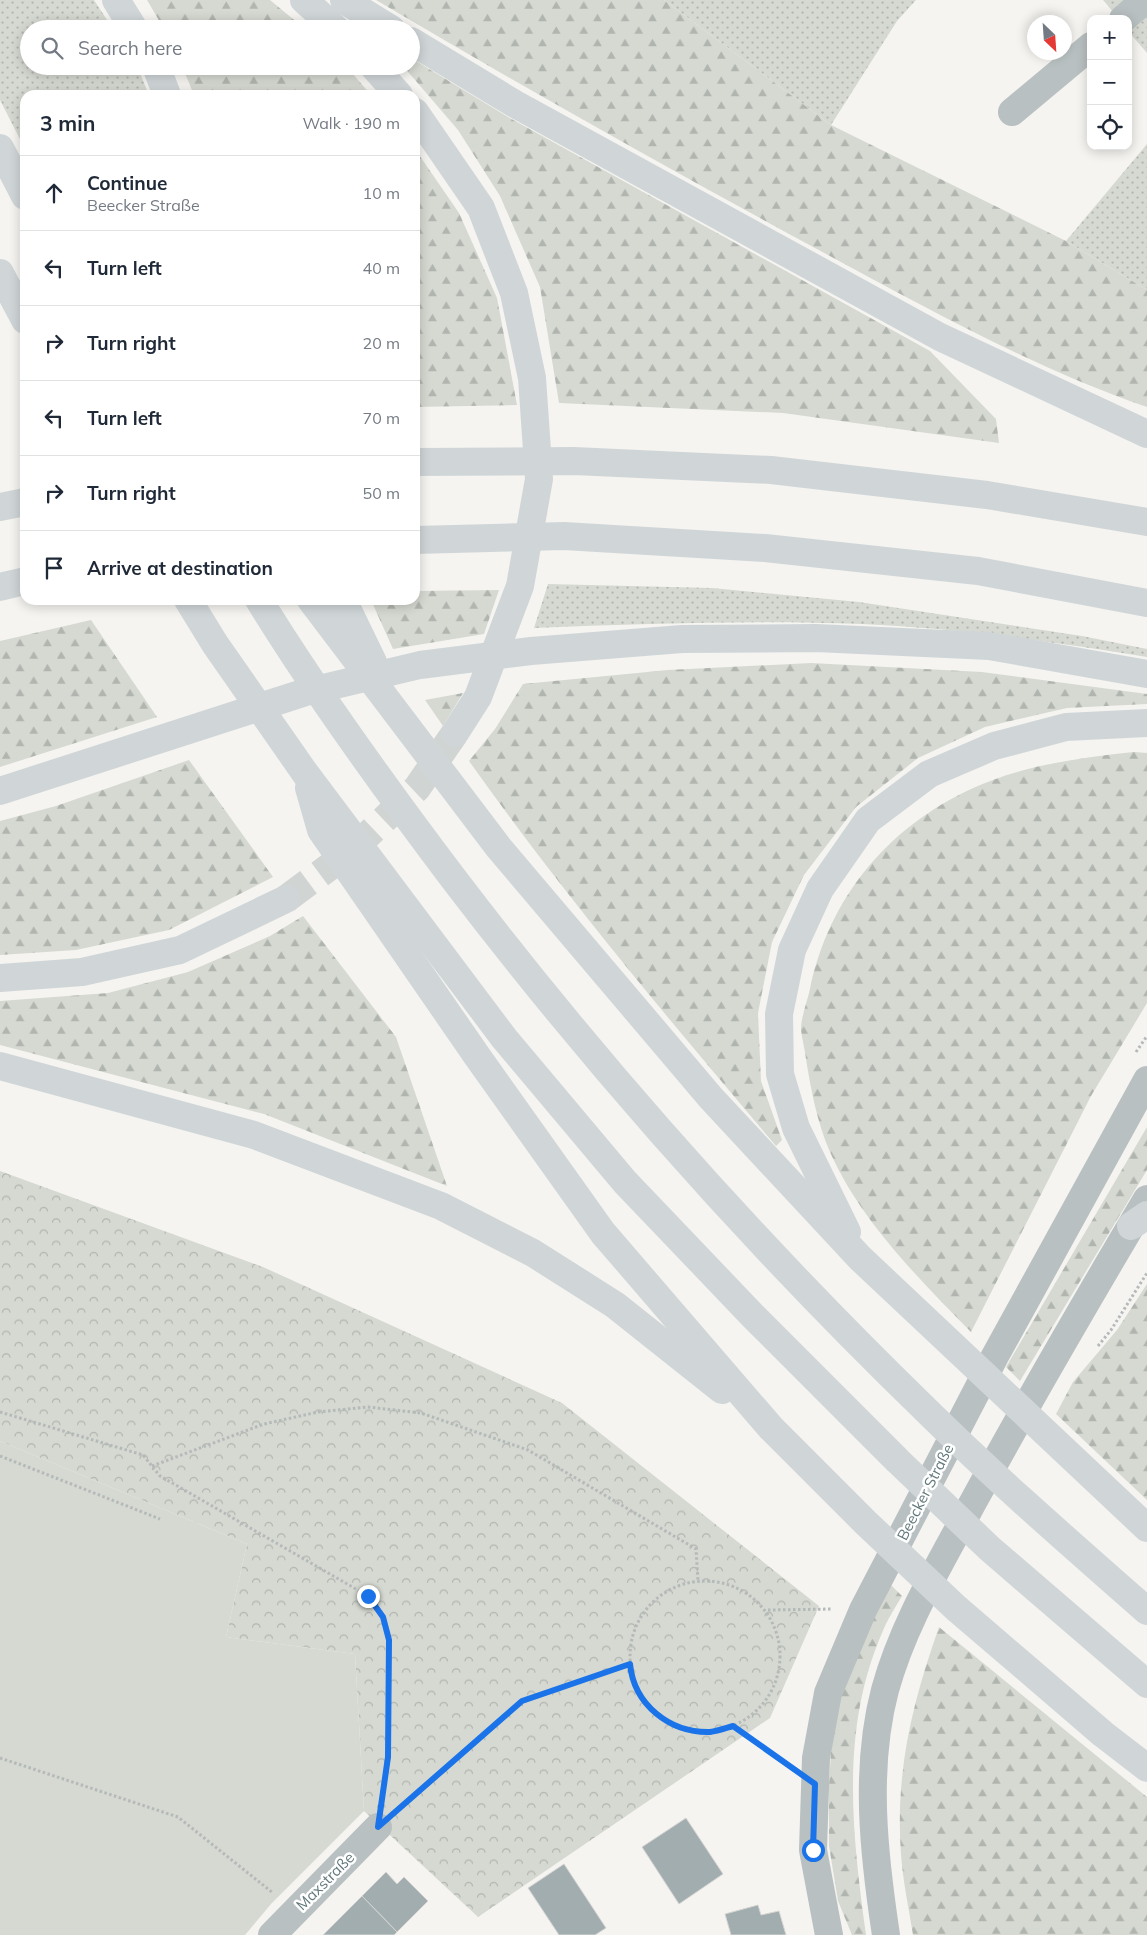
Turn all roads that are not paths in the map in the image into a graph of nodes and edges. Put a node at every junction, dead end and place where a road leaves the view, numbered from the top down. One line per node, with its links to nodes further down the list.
1 (116, 0): 6 (highway)
2 (304, 0): 7 (highway)
3 (344, 0): 8 (highway)
4 (1145, 0): 5 (street)
5 (1128, 15)
6 (128, 20)
7 (326, 20)
8 (377, 20)
9 (420, 46): 23 (highway)
10 (1087, 49): 15 (street)
11 (159, 75): 13 (highway)
12 (381, 75): 14 (highway)
13 (165, 90)
14 (395, 90)
15 (1012, 112)
16 (420, 119): 41 (highway)
17 (0, 148): 18 (highway)
18 (20, 186)
19 (0, 273): 21 (highway)
20 (0, 294): 22 (highway)
21 (20, 311)
22 (20, 324)
23 (1147, 434)
24 (420, 462): 29 (highway)
25 (0, 500): 26 (highway)
26 (20, 501)
27 (20, 502): 28 (highway)
28 (0, 507)
29 (1147, 522)
30 (420, 540): 33 (highway)
31 (20, 582): 32 (highway)
32 (0, 587)
33 (1147, 603)
34 (191, 605): 42 (highway)
35 (262, 605): 53 (highway)
36 (315, 605): 39 (highway)
37 (345, 605): 39 (highway)
38 (1147, 674): 43 (highway)
39 (395, 708): 50 (highway)
40 (1147, 723): 50 (highway)
41 (455, 733)
42 (305, 774): 51 (highway); 54 (highway)
43 (0, 791)
44 (286, 899): 45 (highway)
45 (0, 978)
46 (0, 1066): 51 (highway)
47 (1147, 1080): 58 (street, Beecker Straße)
48 (1147, 1199): 49 (street)
49 (1139, 1221): 59 (street)
50 (860, 1258): 52 (highway)
51 (771, 1428): 55 (highway)
52 (1147, 1528)
53 (1147, 1611)
54 (1147, 1684)
55 (1147, 1768)
56 (378, 1827): 57 (street, Maxstraße)
57 (272, 1935)
58 (829, 1935)
59 (886, 1935)

